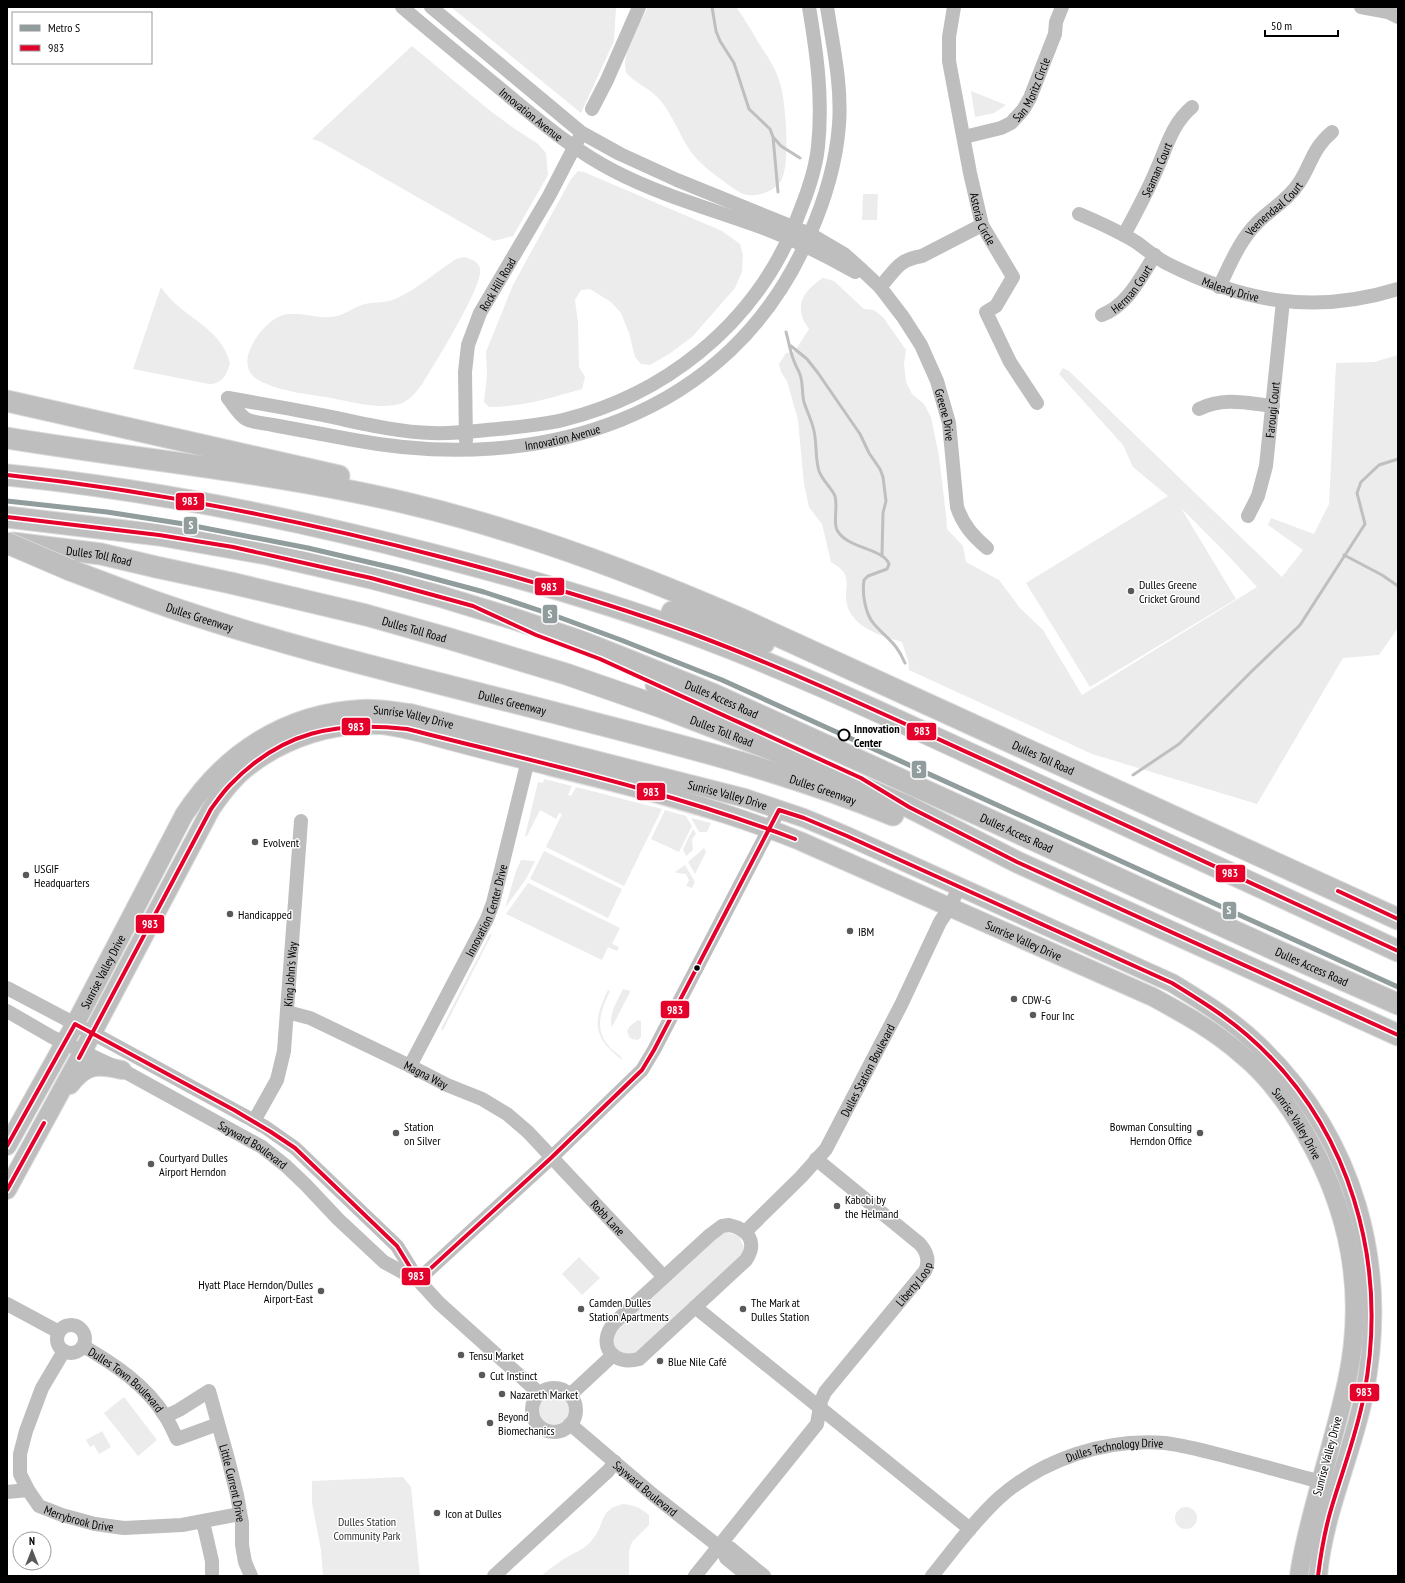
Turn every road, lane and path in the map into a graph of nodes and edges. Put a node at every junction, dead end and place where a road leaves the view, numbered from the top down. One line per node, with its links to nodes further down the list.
1 (402, 7): 15 (street, Innovation Avenue)
2 (431, 7): 13 (street, Innovation Avenue)
3 (639, 7): 11 (street)
4 (809, 7): 18 (street, Innovation Avenue)
5 (827, 7): 20 (street, Innovation Avenue)
6 (954, 7): 14 (street, Astoria Circle)
7 (1062, 7): 14 (street, San Moritz Circle)
8 (1361, 7): 9 (street)
9 (1398, 17)
10 (1192, 107): 19 (street, Seaman Court)
11 (592, 109)
12 (1332, 132): 23 (street, Veenendaal Court)
13 (582, 133): 15 (street, Rock Hill Road); 18 (street, Innovation Avenue)
14 (964, 137): 17 (street, Astoria Circle)
15 (573, 147): 18 (street, Innovation Avenue); 31 (street, Rock Hill Road)
16 (1079, 214): 19 (street, Maleady Drive)
17 (982, 225): 22 (street); 28 (street, Astoria Circle)
18 (791, 233): 20 (street, Innovation Avenue); 31 (street, Innovation Avenue)
19 (1124, 235): 21 (street, Maleady Drive)
20 (807, 240): 22 (street, Greene Drive); 33 (street, Innovation Avenue)
21 (1155, 255): 23 (street, Maleady Drive); 26 (street, Herman Court)
22 (880, 287): 40 (street, Greene Drive)
23 (1219, 287): 25 (street, Maleady Drive)
24 (1398, 289): 25 (street, Maleady Drive)
25 (1283, 301): 29 (street, Farougi Court)
26 (1102, 315)
27 (7, 400): 35 (highway)
28 (1036, 403)
29 (1273, 406): 30 (street); 36 (street, Farougi Court)
30 (1199, 409)
31 (466, 432): 33 (street, Rock Hill Road); 33 (street, Innovation Avenue)
32 (7, 438): 35 (highway)
33 (467, 450)
34 (7, 475): 39 (highway)
35 (440, 511): 45 (highway, Dulles Toll Road)
36 (1248, 516)
37 (7, 517): 43 (highway, Dulles Access Road)
38 (7, 543): 42 (highway, Dulles Toll Road); 50 (highway, Dulles Greenway, bridge)
39 (392, 544): 45 (highway); 54 (highway)
40 (987, 548)
41 (7, 556): 42 (highway)
42 (156, 567): 46 (highway, Dulles Toll Road)
43 (473, 606): 46 (highway); 56 (highway, Dulles Access Road)
44 (529, 752): 47 (main road, Sunrise Valley Drive); 49 (main road, Sunrise Valley Drive); 59 (main road, Sunrise Valley Drive); 60 (main road, Sunrise Valley Drive); 64 (street, Innovation Center Drive)
45 (1031, 752): 53 (highway, Dulles Toll Road)
46 (909, 807): 50 (highway, Dulles Toll Road)
47 (779, 810): 49 (street); 51 (main road, Sunrise Valley Drive)
48 (302, 821): 58 (street, King John's Way)
49 (770, 828): 52 (main road, Sunrise Valley Drive); 69 (street)
50 (1017, 862): 61 (highway, Dulles Toll Road)
51 (960, 887): 52 (street, Dulles Station Boulevard); 90 (main road, Sunrise Valley Drive)
52 (950, 908): 70 (street, Dulles Station Boulevard); 89 (main road, Sunrise Valley Drive)
53 (1398, 919)
54 (1398, 952)
55 (7, 988): 59 (street, Sayward Boulevard)
56 (1398, 1004)
57 (7, 1011): 62 (street, Sayward Boulevard)
58 (287, 1012): 64 (street, Magna Way); 66 (street, King John's Way)
59 (75, 1024): 60 (street, Sayward Boulevard); 62 (main road, Sunrise Valley Drive)
60 (92, 1033): 63 (main road, Sunrise Valley Drive); 66 (street, Sayward Boulevard)
61 (1398, 1035)
62 (64, 1043): 63 (street, Sayward Boulevard); 68 (main road, Sunrise Valley Drive)
63 (83, 1051): 65 (street, Sayward Boulevard); 67 (main road, Sunrise Valley Drive)
64 (410, 1066): 69 (street, Magna Way)
65 (122, 1070): 67 (main road); 74 (street, Sayward Boulevard)
66 (254, 1121): 74 (street, Sayward Boulevard)
67 (45, 1122): 71 (main road, Sunrise Valley Drive)
68 (7, 1146)
69 (551, 1158): 73 (street, Robb Lane); 74 (street)
70 (816, 1160): 72 (street, Dulles Station Boulevard); 84 (street, Liberty Loop)
71 (7, 1190)
72 (745, 1232): 73 (street); 76 (street)
73 (664, 1277): 80 (street)
74 (418, 1280): 82 (street, Sayward Boulevard)
75 (7, 1304): 77 (street)
76 (695, 1307): 80 (street); 84 (street)
77 (59, 1332): 78 (street); 79 (street)
78 (83, 1346): 79 (street); 85 (street, Dulles Town Boulevard)
79 (64, 1351): 91 (street, Merrybrook Drive)
80 (613, 1355): 83 (street)
81 (209, 1391): 85 (street, Dulles Town Boulevard); 86 (street, Little Current Drive)
82 (539, 1393): 83 (street); 87 (street)
83 (570, 1394): 87 (street)
84 (818, 1406): 95 (street); 96 (street, Liberty Loop)
85 (166, 1416): 86 (street, Dulles Town Boulevard)
86 (218, 1424): 93 (street, Little Current Drive)
87 (570, 1424): 88 (street, Sayward Boulevard)
88 (615, 1462): 96 (street, Sayward Boulevard); 99 (street)
89 (1320, 1482): 90 (street, Dulles Technology Drive); 95 (street, Dulles Technology Drive); 104 (main road, Sunrise Valley Drive)
90 (1339, 1486): 105 (main road, Sunrise Valley Drive)
91 (28, 1490): 92 (street); 94 (street, Merrybrook Drive)
92 (7, 1492)
93 (240, 1514): 94 (street, Merrybrook Drive); 98 (street, Little Current Drive)
94 (203, 1522): 97 (street)
95 (970, 1529): 103 (street, Dulles Technology Drive)
96 (721, 1548): 100 (street, Liberty Loop); 101 (street, Sayward Boulevard); 102 (street, Sayward Boulevard)
97 (212, 1576)
98 (251, 1576)
99 (494, 1576)
100 (695, 1576)
101 (748, 1576)
102 (764, 1576)
103 (932, 1576)
104 (1299, 1576)
105 (1318, 1576)

